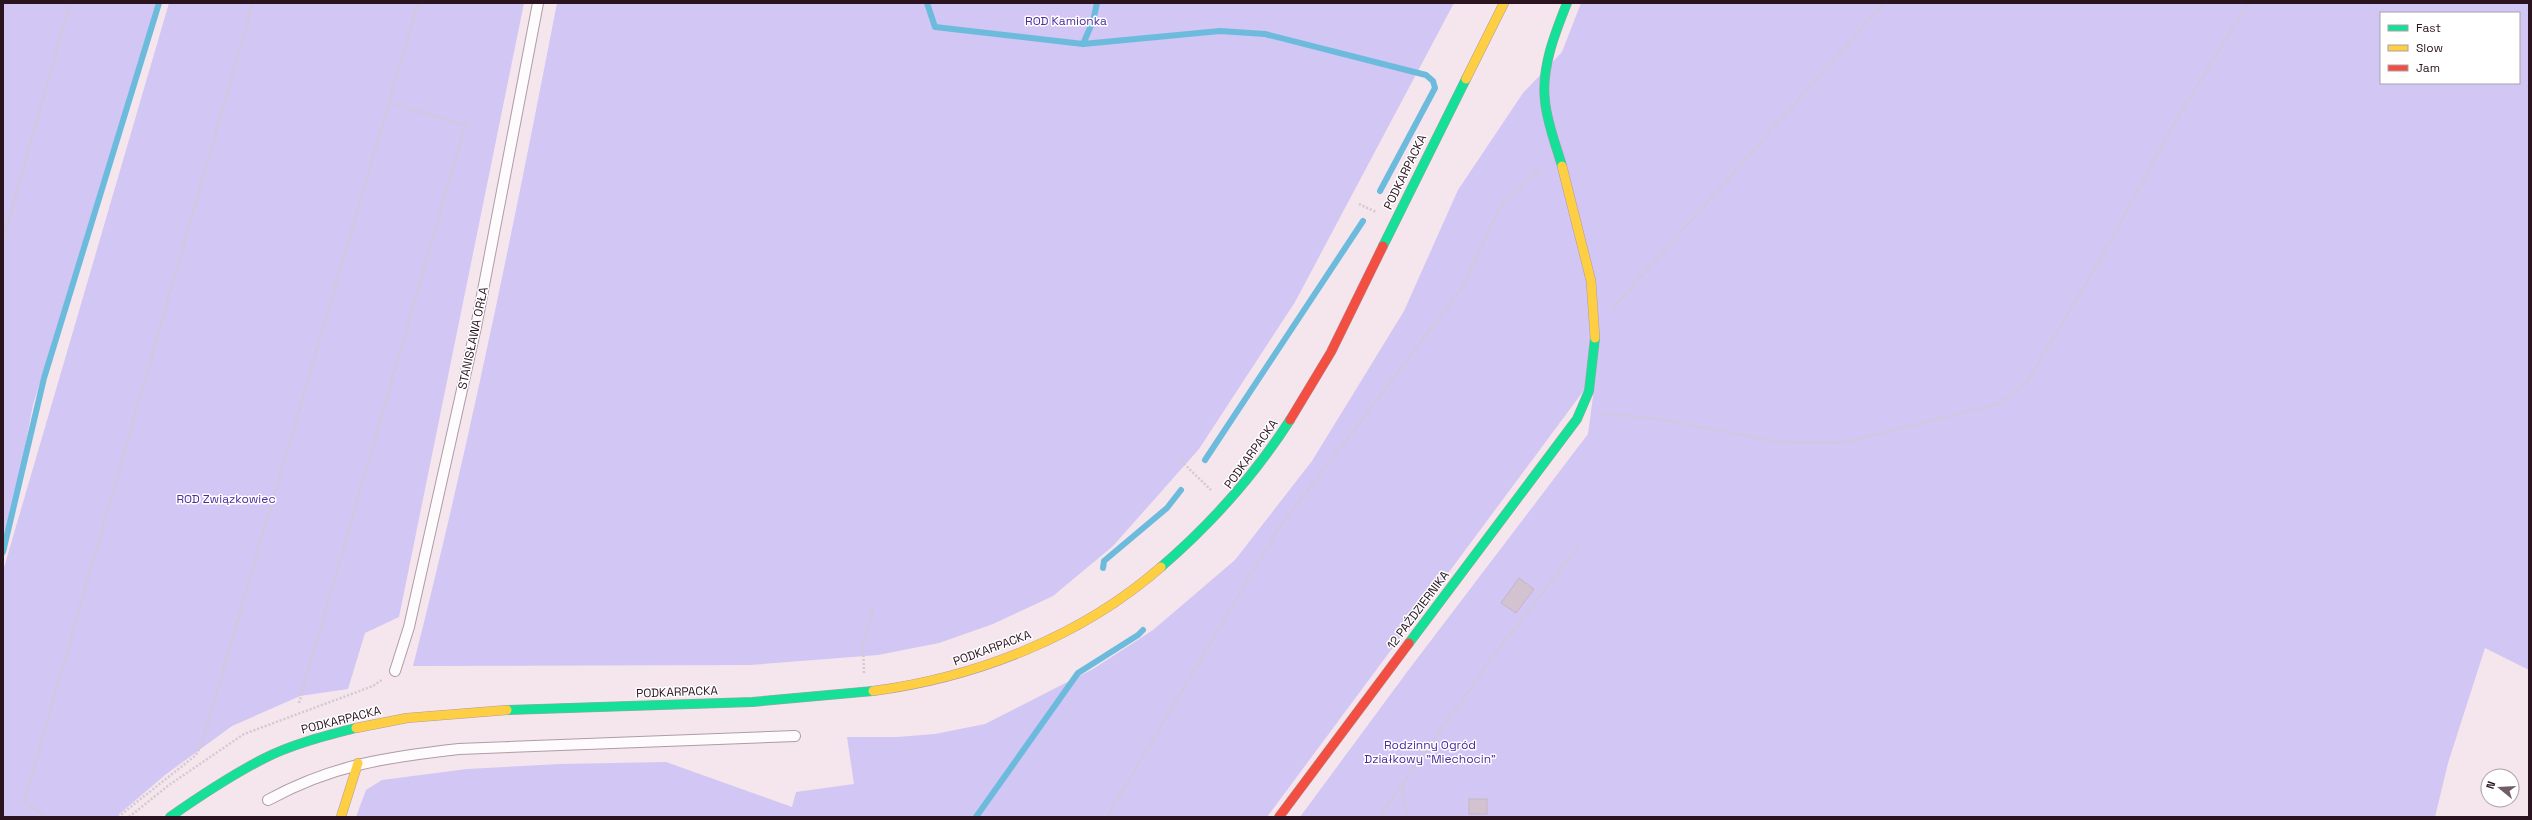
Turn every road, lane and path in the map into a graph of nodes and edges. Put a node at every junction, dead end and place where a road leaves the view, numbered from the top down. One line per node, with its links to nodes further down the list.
1 (70, 3): 11 (path)
2 (253, 3): 25 (path)
3 (418, 3): 9 (path)
4 (538, 3): 18 (lane, STANISŁAWA ORŁA)
5 (1504, 3): 15 (main road, PODKARPACKA)
6 (1568, 3): 10 (main road, 12 PAŹDZIERNIKA)
7 (1884, 3): 12 (path)
8 (2248, 3): 13 (path)
9 (389, 102): 20 (path); 26 (path)
10 (1557, 154): 12 (main road, 12 PAŹDZIERNIKA); 29 (path)
11 (3, 240)
12 (1597, 327): 13 (main road, 12 PAŹDZIERNIKA)
13 (1577, 418): 30 (main road, 12 PAŹDZIERNIKA)
14 (1181, 461): 15 (path)
15 (1227, 506): 19 (main road, PODKARPACKA)
16 (1579, 545): 23 (path)
17 (874, 605): 19 (path)
18 (395, 671)
19 (867, 692): 27 (main road, PODKARPACKA)
20 (299, 703)
21 (796, 736): 22 (lane)
22 (358, 763): 24 (lane); 28 (main road)
23 (1403, 783): 31 (path); 32 (path)
24 (268, 800)
25 (45, 817)
26 (118, 817)
27 (170, 817)
28 (341, 817)
29 (1107, 817)
30 (1279, 817)
31 (1379, 817)
32 (1406, 817)

